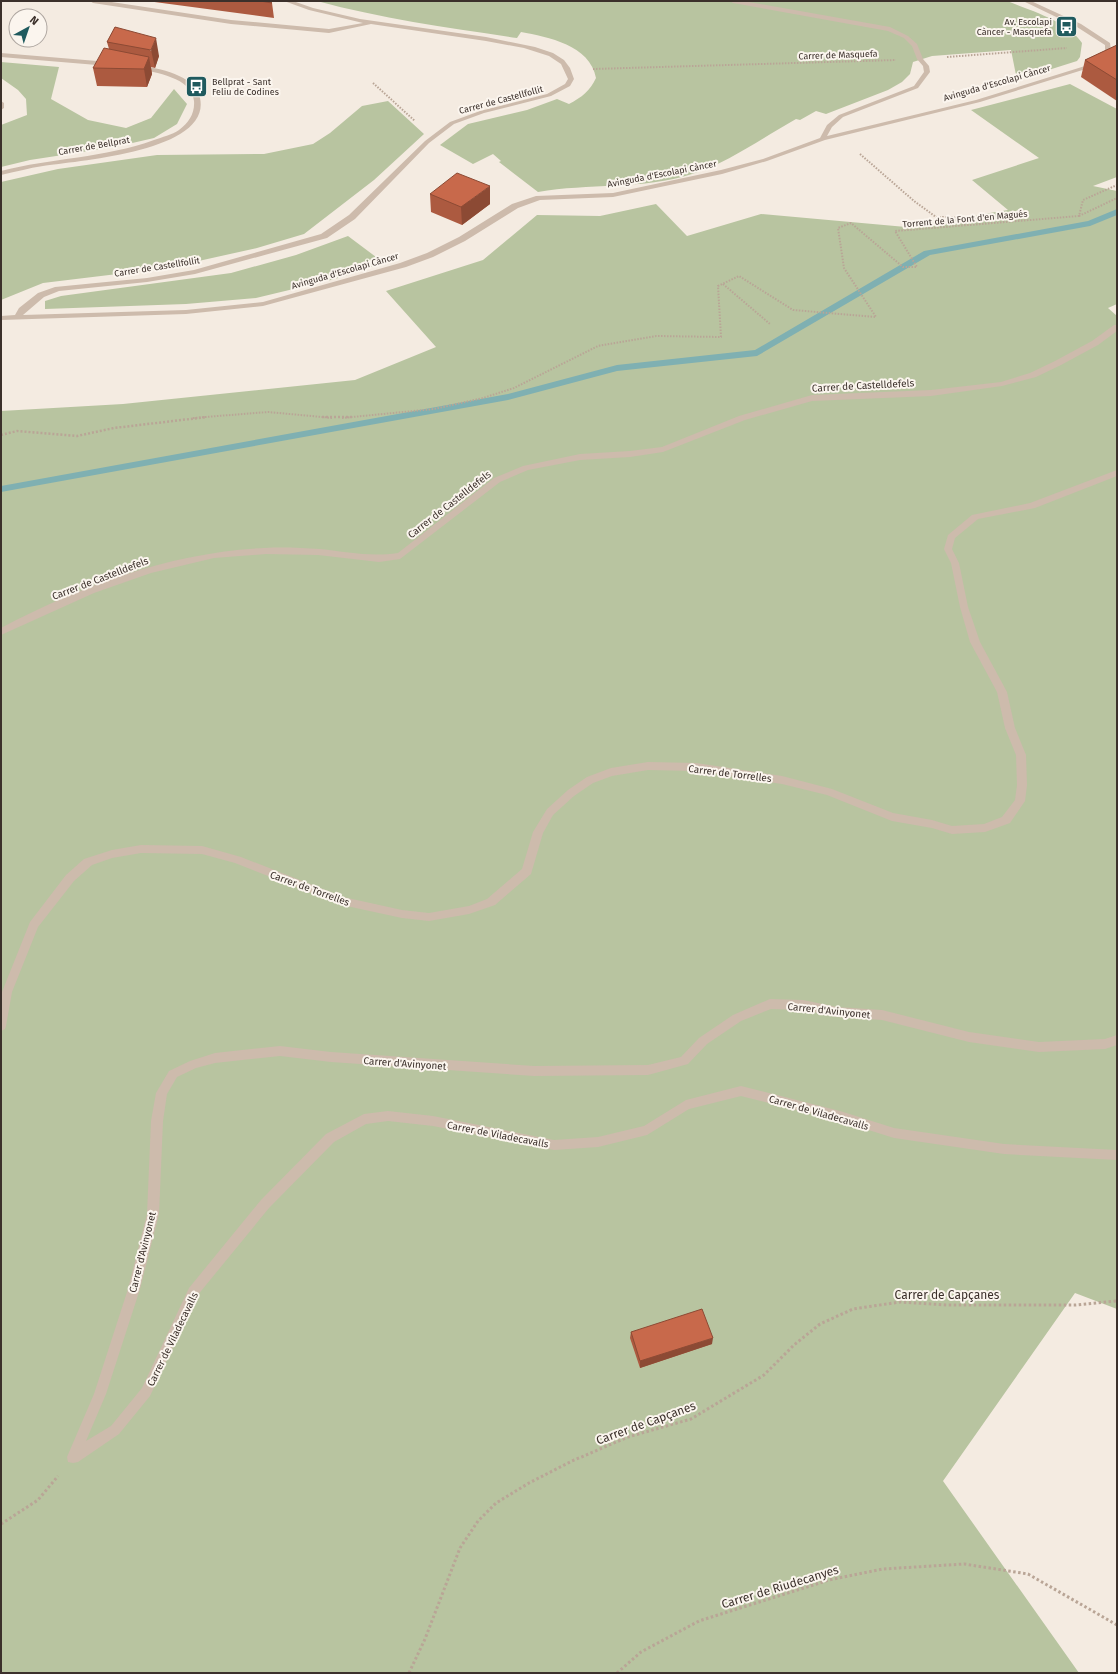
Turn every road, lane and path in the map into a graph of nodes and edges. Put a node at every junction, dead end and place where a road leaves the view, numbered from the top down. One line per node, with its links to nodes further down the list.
1 (93, 1): 5 (street)
2 (287, 1): 5 (street)
3 (734, 1): 8 (street)
4 (1026, 1): 6 (street)
5 (374, 23): 11 (street)
6 (1108, 44): 8 (path, Carrer de Masquefa); 15 (street, Avinguda d'Escolapi Càncer)
7 (1, 55): 9 (street)
8 (920, 59): 11 (path, Carrer de Masquefa); 17 (street)
9 (116, 64)
10 (130, 66): 18 (street, Carrer de Bellprat)
11 (568, 69): 16 (street, Carrer de Castellfollit)
12 (373, 84): 16 (path)
13 (1, 103): 14 (street)
14 (1, 108)
15 (838, 136): 17 (street, Avinguda d'Escolapi Càncer); 22 (path)
16 (434, 137): 25 (street, Carrer de Castellfollit)
17 (822, 139): 25 (street, Avinguda d'Escolapi Càncer)
18 (1, 173)
19 (1117, 185): 21 (path)
20 (1117, 198): 21 (path, Torrent de la Font d'en Magués)
21 (1079, 216): 22 (path, Torrent de la Font d'en Magués)
22 (966, 225): 23 (path, Torrent de la Font d'en Magués)
23 (723, 284): 26 (path); 28 (path)
24 (1, 318): 25 (street, Avinguda d'Escolapi Càncer)
25 (17, 318)
26 (770, 324)
27 (1117, 327): 30 (street, Carrer de Castelldefels)
28 (1, 435)
29 (1117, 473): 31 (street, Carrer de Torrelles)
30 (1, 632)
31 (1, 1026)
32 (1117, 1040): 35 (street, Carrer d'Avinyonet)
33 (1117, 1155): 35 (street, Carrer de Viladecavalls)
34 (1117, 1301): 38 (path, Carrer de Capçanes)
35 (73, 1457): 36 (path)
36 (1, 1524)
37 (1117, 1626): 39 (path, Carrer de Riudecanyes)
38 (409, 1673)
39 (616, 1673)

